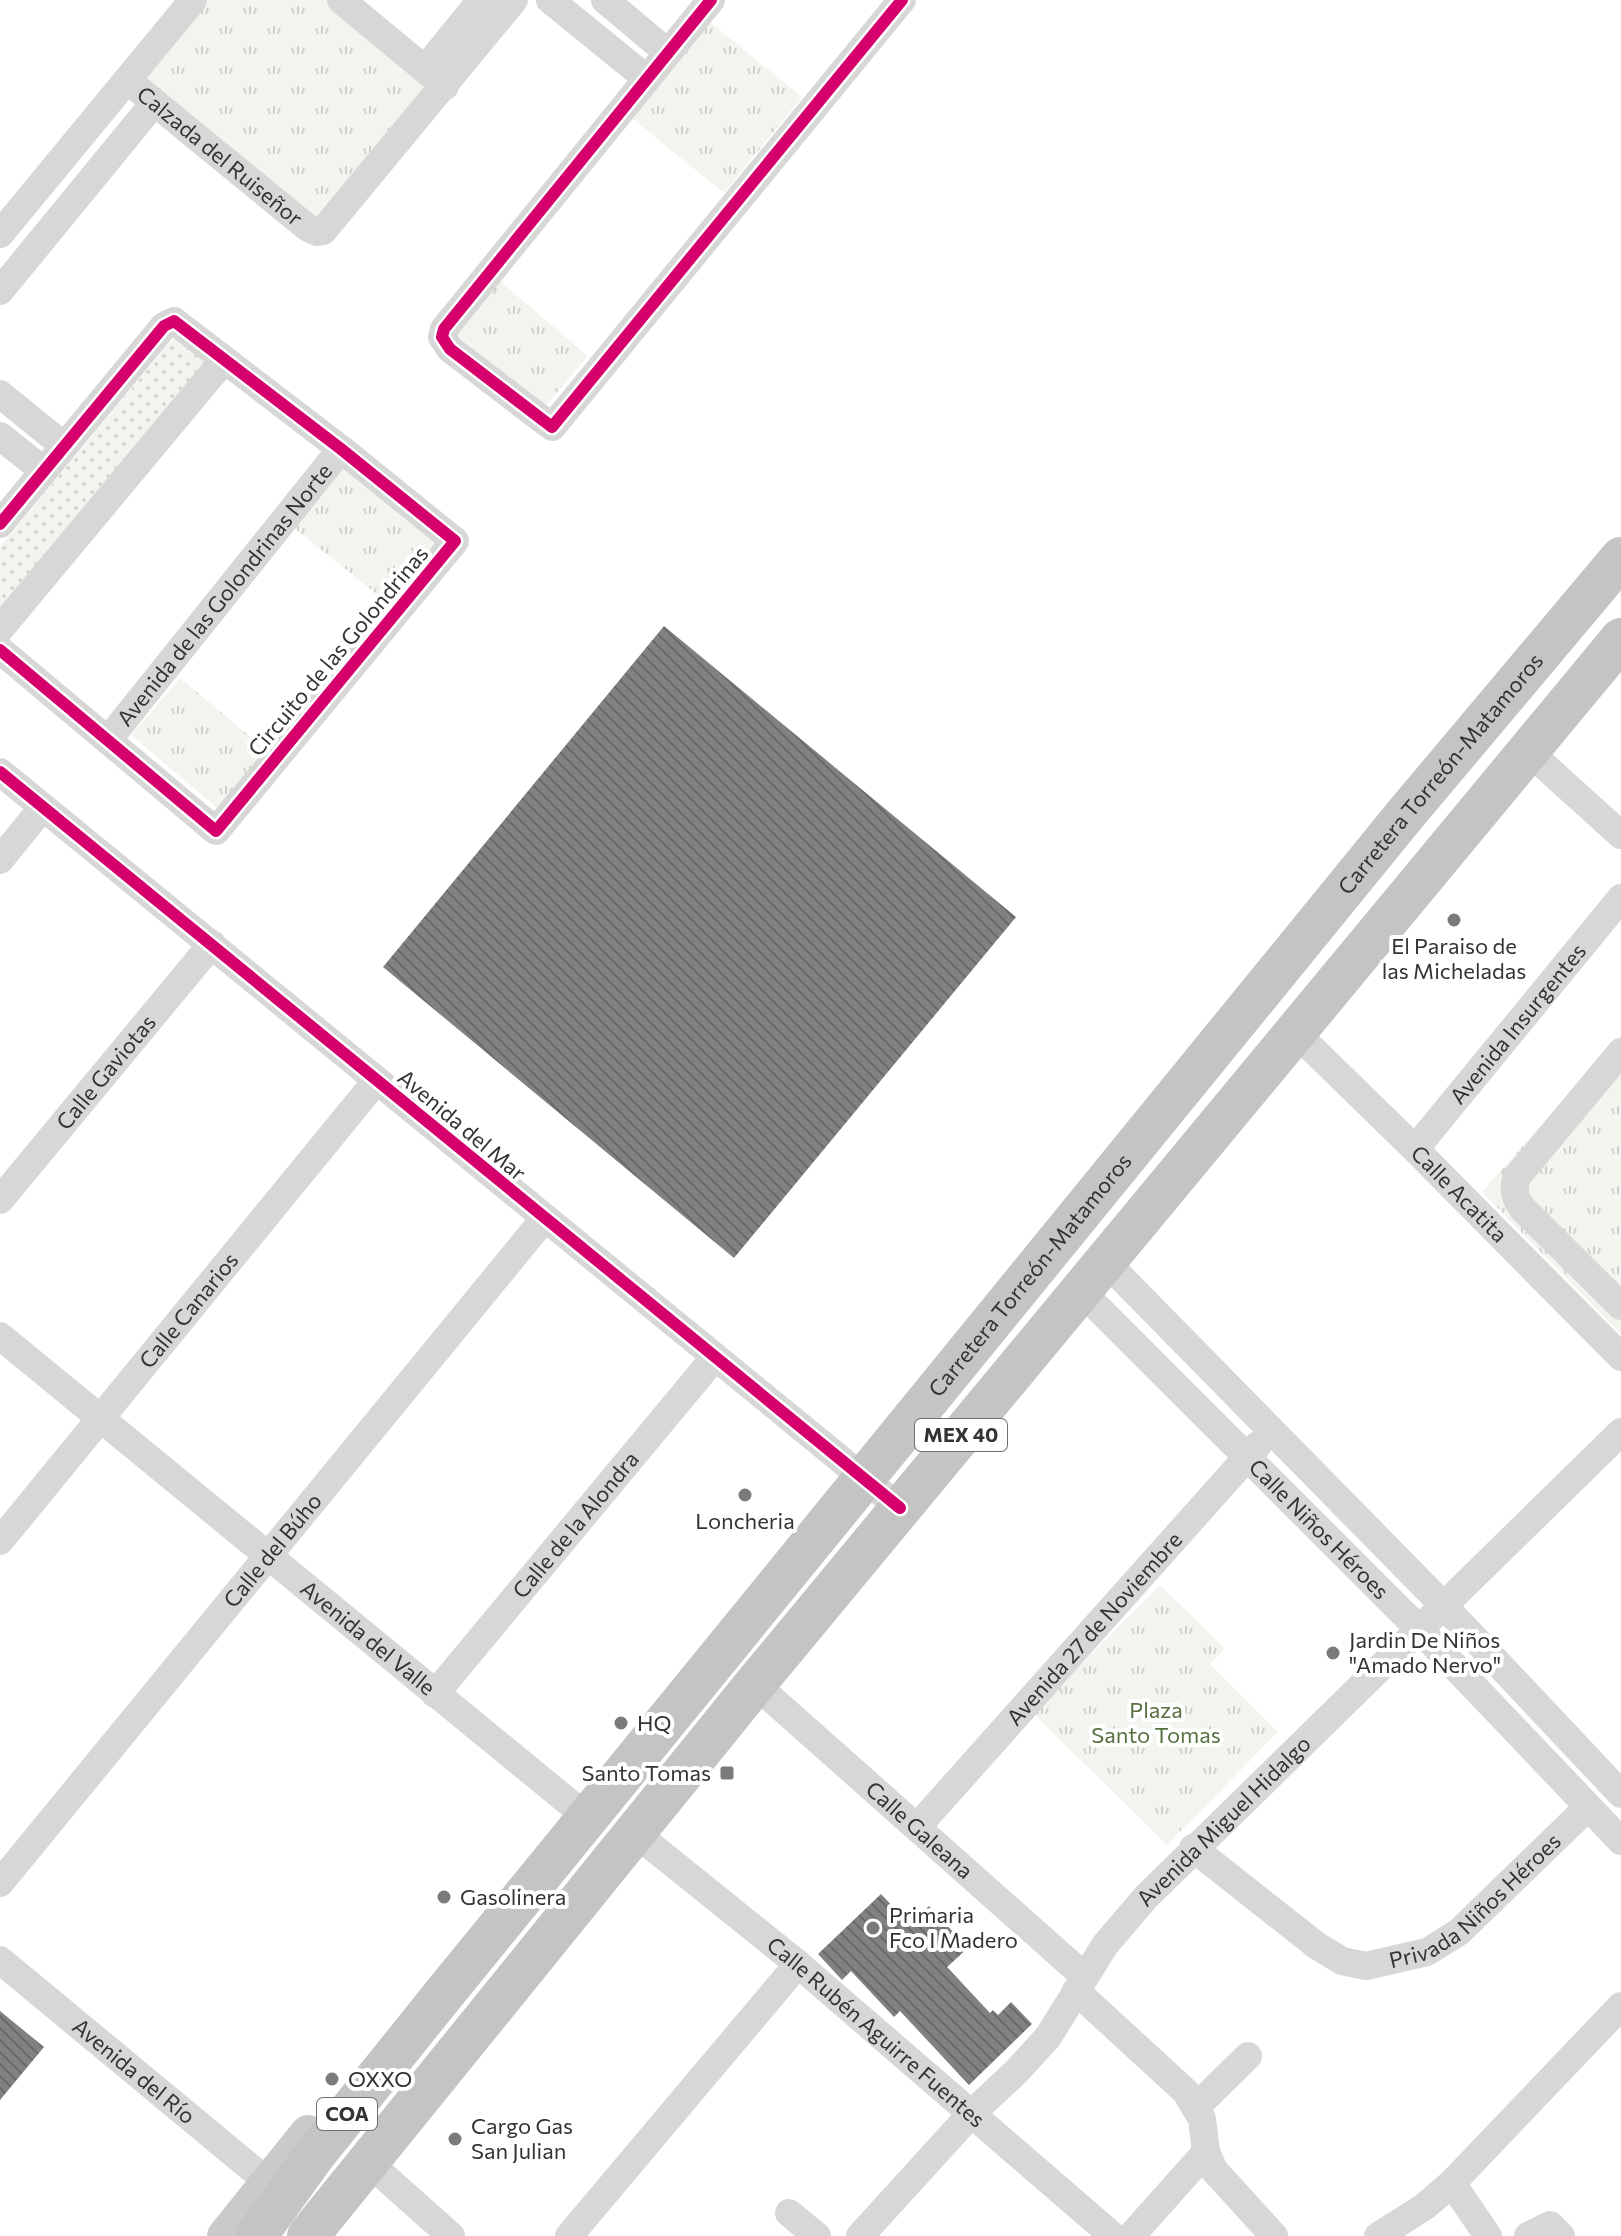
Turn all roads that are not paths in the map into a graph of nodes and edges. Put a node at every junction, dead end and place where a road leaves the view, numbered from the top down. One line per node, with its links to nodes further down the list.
1 (193, 0): 12 (street, Calzada del Ruiseñor)
2 (341, 0): 10 (street)
3 (481, 0): 10 (street, Calzada del Ruiseñor)
4 (514, 0): 10 (street, Calzada del Ruiseñor)
5 (550, 0): 11 (street)
6 (605, 0): 9 (street)
7 (711, 0): 9 (street)
8 (902, 0): 11 (street)
9 (667, 52): 11 (street)
10 (435, 78): 13 (street, Calzada del Ruiseñor)
11 (646, 78)
12 (127, 80): 13 (street, Calzada del Ruiseñor); 14 (street)
13 (154, 103): 15 (street)
14 (0, 234)
15 (0, 291)
16 (224, 360): 19 (street, Circuito de las Golondrinas); 20 (street, Circuito de las Golondrinas); 24 (street)
17 (0, 394): 19 (street)
18 (0, 436): 21 (street)
19 (64, 446): 21 (street, Circuito de las Golondrinas)
20 (341, 449): 27 (street, Avenida de las Golondrinas Norte); 27 (street, Circuito de las Golondrinas)
21 (44, 471): 22 (street, Circuito de las Golondrinas)
22 (0, 524)
23 (1621, 558): 50 (highway, Carretera Torreón-Matamoros / MEX 40)
24 (0, 629)
25 (1621, 639): 28 (highway, MEX 40)
26 (0, 650): 27 (street, Circuito de las Golondrinas)
27 (108, 740)
28 (1528, 751): 31 (street); 35 (highway, MEX 40)
29 (0, 772): 30 (street, Avenida del Mar)
30 (43, 807): 32 (street); 34 (street, Avenida del Mar)
31 (1621, 835)
32 (0, 860)
33 (1621, 898): 38 (street, Avenida Insurgentes)
34 (212, 944): 37 (street, Avenida del Mar); 39 (street, Calle Gaviotas)
35 (1294, 1031): 38 (street, Calle Acatita); 41 (highway, MEX 40)
36 (1612, 1063): 42 (street)
37 (377, 1080): 40 (street, Avenida del Mar); 46 (street, Calle Canarios)
38 (1415, 1149): 45 (street, Calle Acatita)
39 (0, 1200)
40 (544, 1219): 44 (street, Avenida del Mar); 53 (street, Calle del Búho)
41 (1092, 1275): 47 (street, Calle Niños Héroes); 49 (street, Calle Niños Héroes); 51 (highway, MEX 40)
42 (1621, 1306)
43 (0, 1336): 46 (street, Avenida del Valle)
44 (715, 1357): 50 (street, Avenida del Mar); 57 (street, Calle de la Alondra)
45 (1621, 1357)
46 (100, 1419): 52 (street, Calle Canarios); 53 (street, Avenida del Valle)
47 (1272, 1430): 49 (street, Avenida 27 de Noviembre); 54 (street, Calle Niños Héroes)
48 (1621, 1432): 54 (street, Avenida Miguel Hidalgo)
49 (1248, 1456): 55 (street, Calle Niños Héroes); 61 (street, Avenida 27 de Noviembre)
50 (864, 1479): 51 (street, Avenida del Mar); 60 (highway, Carretera Torreón-Matamoros / MEX 40)
51 (900, 1508): 56 (highway, MEX 40)
52 (0, 1541)
53 (267, 1556): 57 (street, Avenida del Valle); 65 (street, Calle del Búho)
54 (1443, 1605): 55 (street, Avenida Miguel Hidalgo); 58 (street, Calle Niños Héroes)
55 (1418, 1628): 59 (street, Calle Niños Héroes); 64 (street, Avenida Miguel Hidalgo)
56 (755, 1684): 61 (street, Calle Galeana); 62 (highway, MEX 40)
57 (435, 1694): 60 (street, Avenida del Valle)
58 (1621, 1794)
59 (1587, 1808): 63 (street, Calle Niños Héroes); 64 (street, Privada Niños Héroes)
60 (588, 1818): 69 (highway, Carretera Torreón-Matamoros / MEX 40)
61 (917, 1827): 68 (street, Calle Galeana)
62 (634, 1832): 67 (street, Calle Rubén Aguirre Fuentes); 75 (highway, MEX 40)
63 (1621, 1841)
64 (1193, 1848): 68 (street, Avenida Miguel Hidalgo)
65 (0, 1883)
66 (0, 1960): 76 (street, Avenida del Río)
67 (798, 1964): 73 (street, Calle Rubén Aguirre Fuentes); 83 (street)
68 (1080, 1983): 72 (street, Calle Galeana); 73 (street, Avenida Miguel Hidalgo)
69 (443, 1995): 76 (main road); 80 (highway, COA)
70 (1621, 2006): 77 (street)
71 (1248, 2056): 72 (street)
72 (1196, 2107): 74 (street, Calle Galeana)
73 (972, 2113): 85 (street, Avenida Miguel Hidalgo); 86 (street, Calle Rubén Aguirre Fuentes)
74 (1206, 2152): 87 (street); 88 (street, Calle Galeana)
75 (368, 2162): 81 (highway, MEX 40); 82 (street)
76 (268, 2182): 79 (main road)
77 (1452, 2183): 89 (street); 90 (street)
78 (789, 2213): 84 (street)
79 (225, 2236)
80 (256, 2236)
81 (308, 2236)
82 (451, 2236)
83 (569, 2236)
84 (817, 2236)
85 (860, 2236)
86 (1113, 2236)
87 (1131, 2236)
88 (1274, 2236)
89 (1378, 2236)
90 (1488, 2236)
91 (1528, 2236): 92 (street)
92 (1561, 2236)

